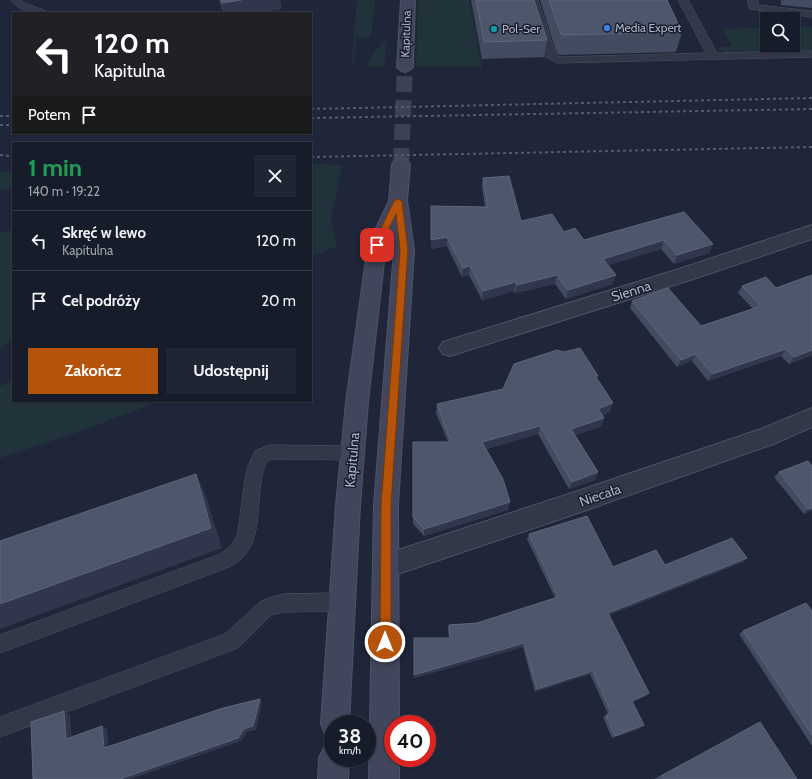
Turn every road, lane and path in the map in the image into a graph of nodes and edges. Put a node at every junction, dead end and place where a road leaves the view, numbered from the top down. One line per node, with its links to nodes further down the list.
1 (16, 0): 7 (lane)
2 (408, 0): 13 (street, Kapitulna)
3 (532, 0): 12 (lane)
4 (683, 0): 12 (lane)
5 (753, 0): 8 (lane)
6 (782, 0): 8 (lane)
7 (40, 12)
8 (796, 12)
9 (800, 12): 10 (lane)
10 (812, 14)
11 (812, 54): 12 (lane)
12 (713, 56)
13 (405, 67)
14 (401, 164): 15 (street, Kapitulna)
15 (398, 201): 19 (street, Kapitulna); 20 (street, Kapitulna)
16 (812, 232): 17 (street, Sienna)
17 (450, 348)
18 (812, 417): 20 (street, Niecała)
19 (353, 453): 21 (street, Kapitulna); 22 (lane)
20 (386, 566): 27 (street, Kapitulna)
21 (342, 602): 23 (street, Kapitulna); 24 (lane)
22 (0, 644)
23 (336, 715)
24 (0, 727)
25 (334, 767): 26 (street)
26 (333, 779)
27 (384, 779)

